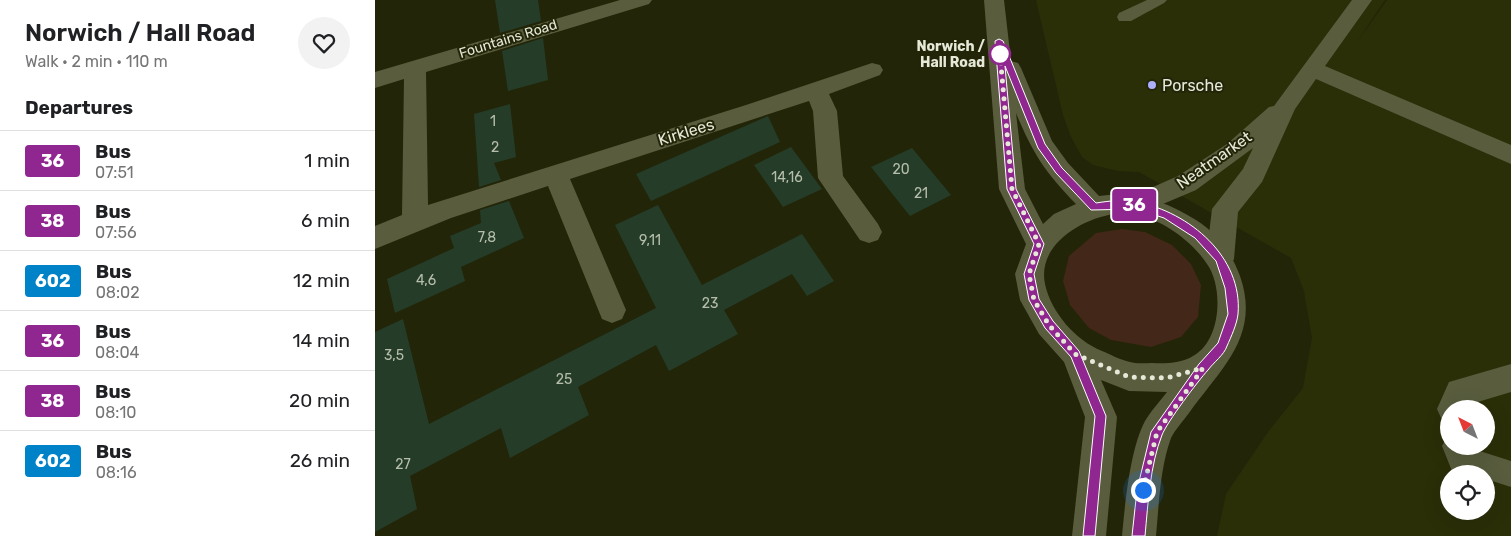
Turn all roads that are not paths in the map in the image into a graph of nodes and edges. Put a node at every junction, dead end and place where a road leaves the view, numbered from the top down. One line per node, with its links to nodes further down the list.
1 (642, 0): 5 (street, Fountains Road)
2 (994, 0): 7 (street)
3 (1159, 0): 6 (lane)
4 (1362, 0): 9 (street, Neatmarket)
5 (595, 6): 8 (street, Fountains Road)
6 (1125, 17)
7 (999, 41): 17 (street); 21 (street)
8 (415, 68): 11 (street, Fountains Road); 18 (street)
9 (1312, 69): 13 (street, Neatmarket); 14 (street)
10 (872, 70): 12 (street, Kirklees)
11 (375, 80)
12 (816, 91): 15 (street, Kirklees); 19 (street)
13 (1285, 106): 16 (street, Neatmarket); 22 (street, Neatmarket)
14 (1511, 155)
15 (555, 174): 18 (street, Kirklees); 23 (street)
16 (1137, 206): 17 (street); 22 (street)
17 (1094, 207): 21 (street)
18 (415, 219): 20 (street, Kirklees)
19 (869, 232)
20 (375, 238)
21 (1039, 244): 24 (street)
22 (1220, 259): 25 (street)
23 (612, 310)
24 (1075, 354): 25 (street); 30 (street)
25 (1203, 368): 31 (street)
26 (1511, 378): 27 (street)
27 (1457, 400)
28 (1468, 455): 29 (lane)
29 (1511, 474)
30 (1089, 536)
31 (1139, 536)

